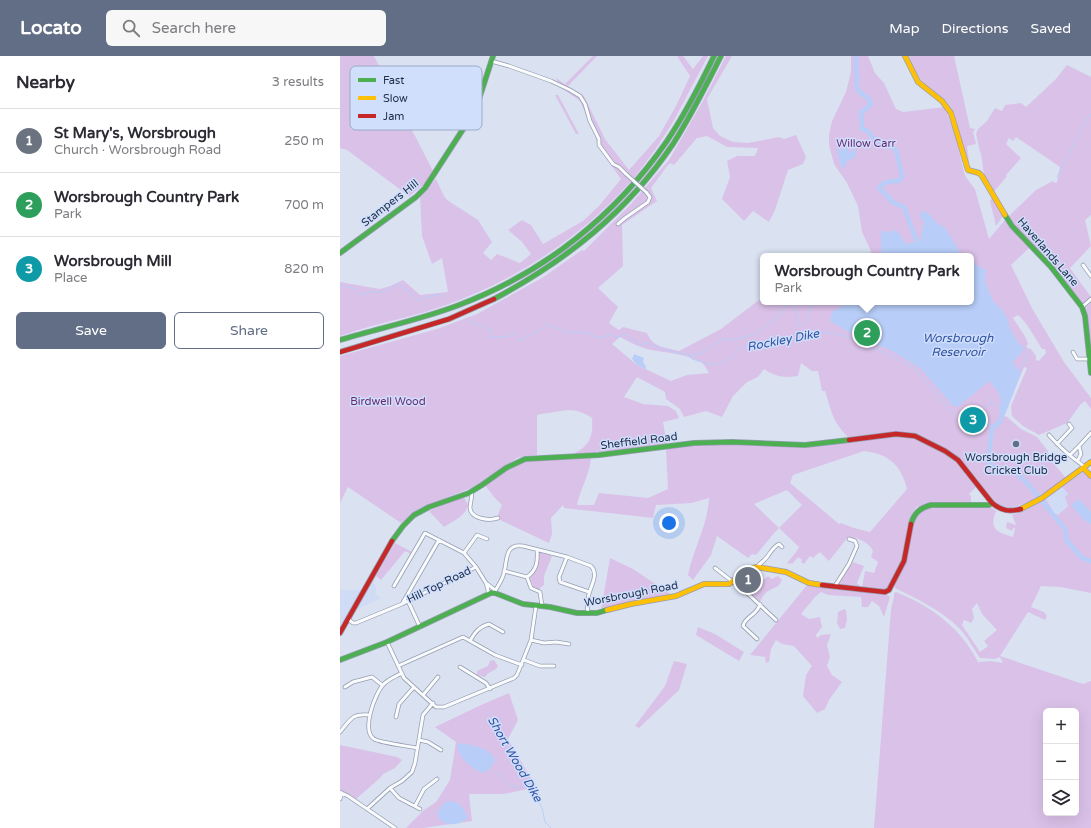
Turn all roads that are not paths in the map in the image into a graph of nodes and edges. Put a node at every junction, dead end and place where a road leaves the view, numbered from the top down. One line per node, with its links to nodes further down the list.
1 (714, 56): 13 (main road)
2 (721, 56): 14 (main road)
3 (905, 56): 12 (main road, Haverlands Lane)
4 (492, 58): 5 (main road, Stampers Hill); 7 (street, bridge)
5 (482, 90)
6 (463, 130): 8 (main road, Stampers Hill)
7 (618, 224)
8 (340, 253)
9 (1083, 265): 10 (street)
10 (1091, 276)
11 (1091, 299): 12 (street)
12 (1082, 307): 16 (main road, Haverlands Lane)
13 (340, 340)
14 (340, 352)
15 (1073, 352): 16 (street)
16 (1089, 359): 17 (main road, Haverlands Lane)
17 (1091, 373)
18 (1069, 424): 21 (street)
19 (1091, 433): 22 (street)
20 (1049, 435): 21 (street)
21 (1057, 444): 23 (street)
22 (1079, 446): 23 (street); 24 (street)
23 (1070, 455): 24 (street)
24 (1078, 460): 26 (street)
25 (1091, 462): 26 (main road)
26 (1083, 467): 27 (main road); 29 (main road)
27 (1091, 476)
28 (471, 491): 29 (main road, Sheffield Road); 30 (street); 60 (main road, Sheffield Road)
29 (992, 503): 48 (main road)
30 (498, 518)
31 (487, 539): 36 (street)
32 (848, 539): 48 (street)
33 (438, 540): 36 (street); 47 (street); 49 (street)
34 (782, 547): 38 (street)
35 (537, 550): 37 (street); 43 (street); 44 (street)
36 (464, 553): 40 (street)
37 (567, 557): 51 (street); 51 (street)
38 (766, 558): 39 (street); 41 (street)
39 (771, 558)
40 (476, 567): 46 (street); 53 (street, Hill Top Road)
41 (757, 567): 45 (main road); 48 (main road)
42 (715, 568): 45 (street)
43 (504, 571): 44 (street); 50 (street)
44 (527, 577): 58 (street)
45 (732, 582): 56 (street); 59 (main road, Worsbrough Road)
46 (486, 583): 50 (street); 52 (street)
47 (394, 586)
48 (835, 586)
49 (410, 591): 53 (street); 55 (street)
50 (495, 591): 52 (main road); 57 (main road, Worsbrough Road)
51 (589, 592): 59 (street)
52 (488, 594): 62 (main road)
53 (415, 598): 54 (street, Hill Top Road)
54 (408, 601): 55 (street, Hill Top Road); 62 (street)
55 (402, 604): 60 (street, Hill Top Road)
56 (760, 604): 61 (street); 65 (street)
57 (536, 606): 58 (main road, Worsbrough Road); 67 (street)
58 (542, 606): 59 (main road, Worsbrough Road)
59 (588, 614)
60 (348, 619): 64 (main road, Sheffield Road)
61 (776, 620)
62 (420, 627): 68 (main road)
63 (503, 632): 66 (street)
64 (340, 633)
65 (757, 639)
66 (470, 640): 72 (street); 73 (street)
67 (531, 640): 69 (street); 71 (street)
68 (387, 642): 70 (main road); 73 (street)
69 (569, 644)
70 (340, 660)
71 (524, 660): 72 (street); 74 (street)
72 (522, 665): 81 (street)
73 (398, 666): 76 (street)
74 (554, 666)
75 (460, 667): 81 (street)
76 (402, 673): 78 (street); 80 (street)
77 (438, 678): 82 (street)
78 (382, 685): 79 (street); 84 (street)
79 (345, 687)
80 (414, 687): 82 (street); 85 (street)
81 (490, 689): 83 (street)
82 (423, 695): 83 (street)
83 (432, 704): 87 (street)
84 (370, 715): 86 (street); 88 (street)
85 (396, 717)
86 (340, 732)
87 (419, 740): 88 (street); 89 (street)
88 (417, 748): 91 (street)
89 (441, 750)
90 (437, 779): 94 (street)
91 (390, 788): 94 (street); 95 (street)
92 (341, 792): 93 (street); 95 (street)
93 (340, 799)
94 (415, 806): 96 (street)
95 (367, 809): 97 (street)
96 (420, 809)
97 (395, 828)

